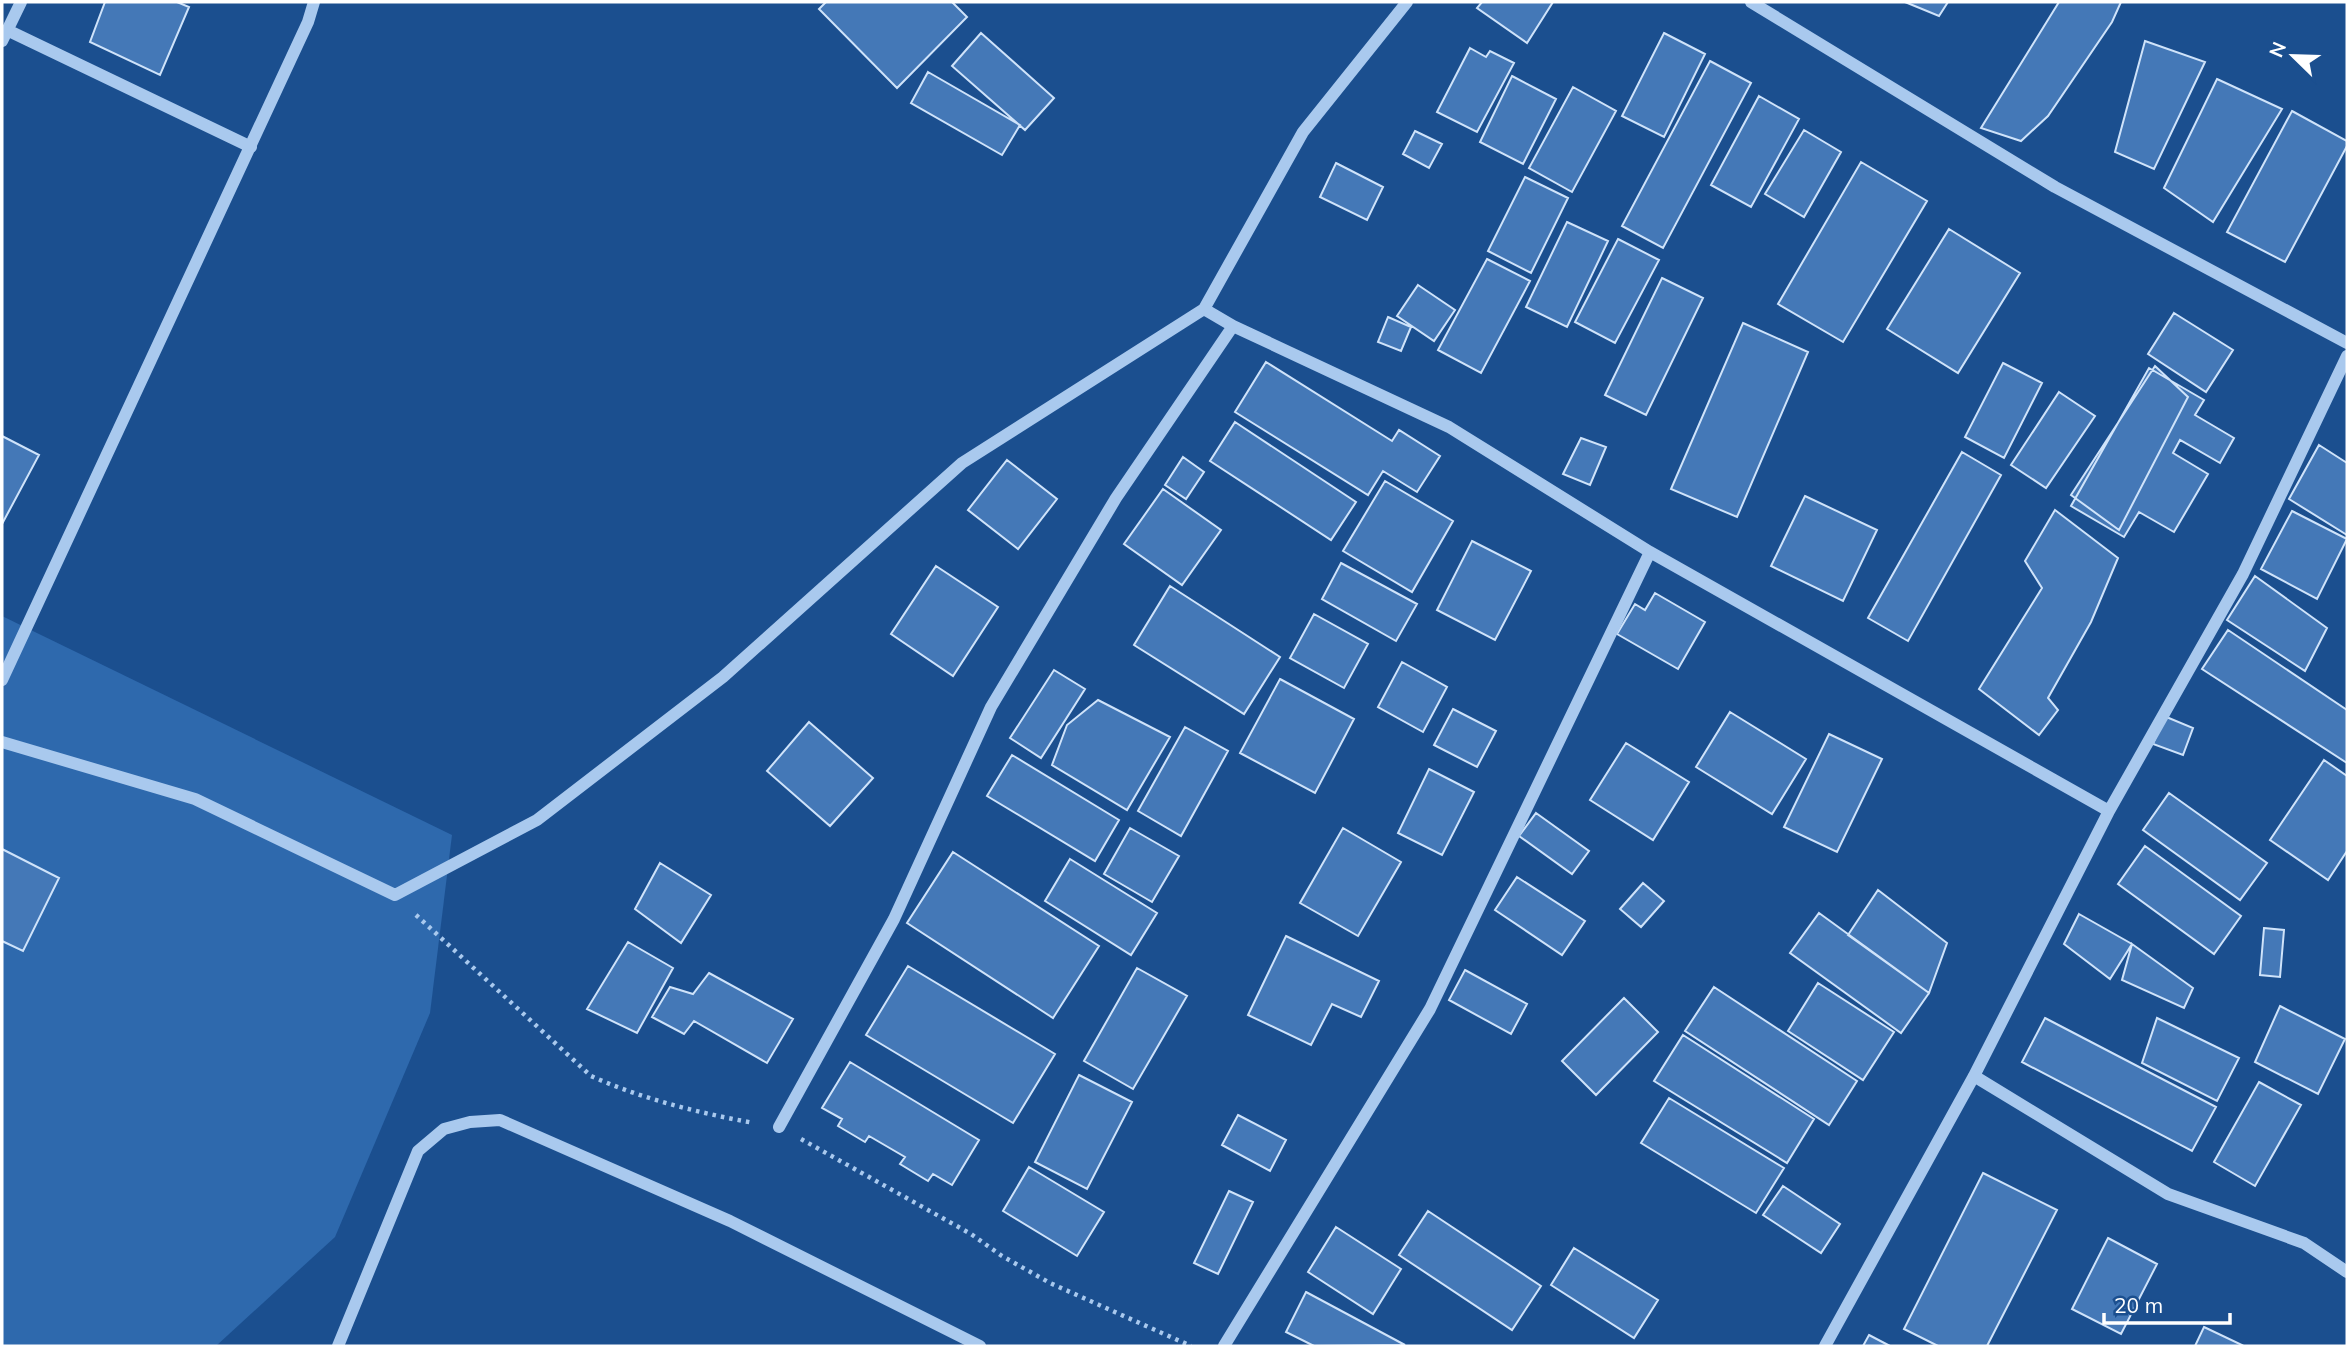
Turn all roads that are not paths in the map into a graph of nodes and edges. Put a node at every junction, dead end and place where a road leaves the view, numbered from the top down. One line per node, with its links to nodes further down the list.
1 (21, 2): 5 (street)
2 (314, 2): 6 (street)
3 (1407, 2): 7 (street)
4 (1751, 2): 9 (street)
5 (5, 36): 6 (street)
6 (251, 147): 12 (street)
7 (1204, 309): 8 (street); 13 (street)
8 (1233, 326): 11 (street); 16 (street)
9 (2347, 343)
10 (2347, 356): 14 (street)
11 (1650, 552): 14 (street); 20 (street)
12 (2, 680)
13 (2, 742)
14 (2109, 811): 15 (street)
15 (1974, 1076): 17 (street); 21 (street)
16 (779, 1127)
17 (2347, 1272)
18 (338, 1346): 19 (street)
19 (980, 1346)
20 (1224, 1346)
21 (1825, 1346)

